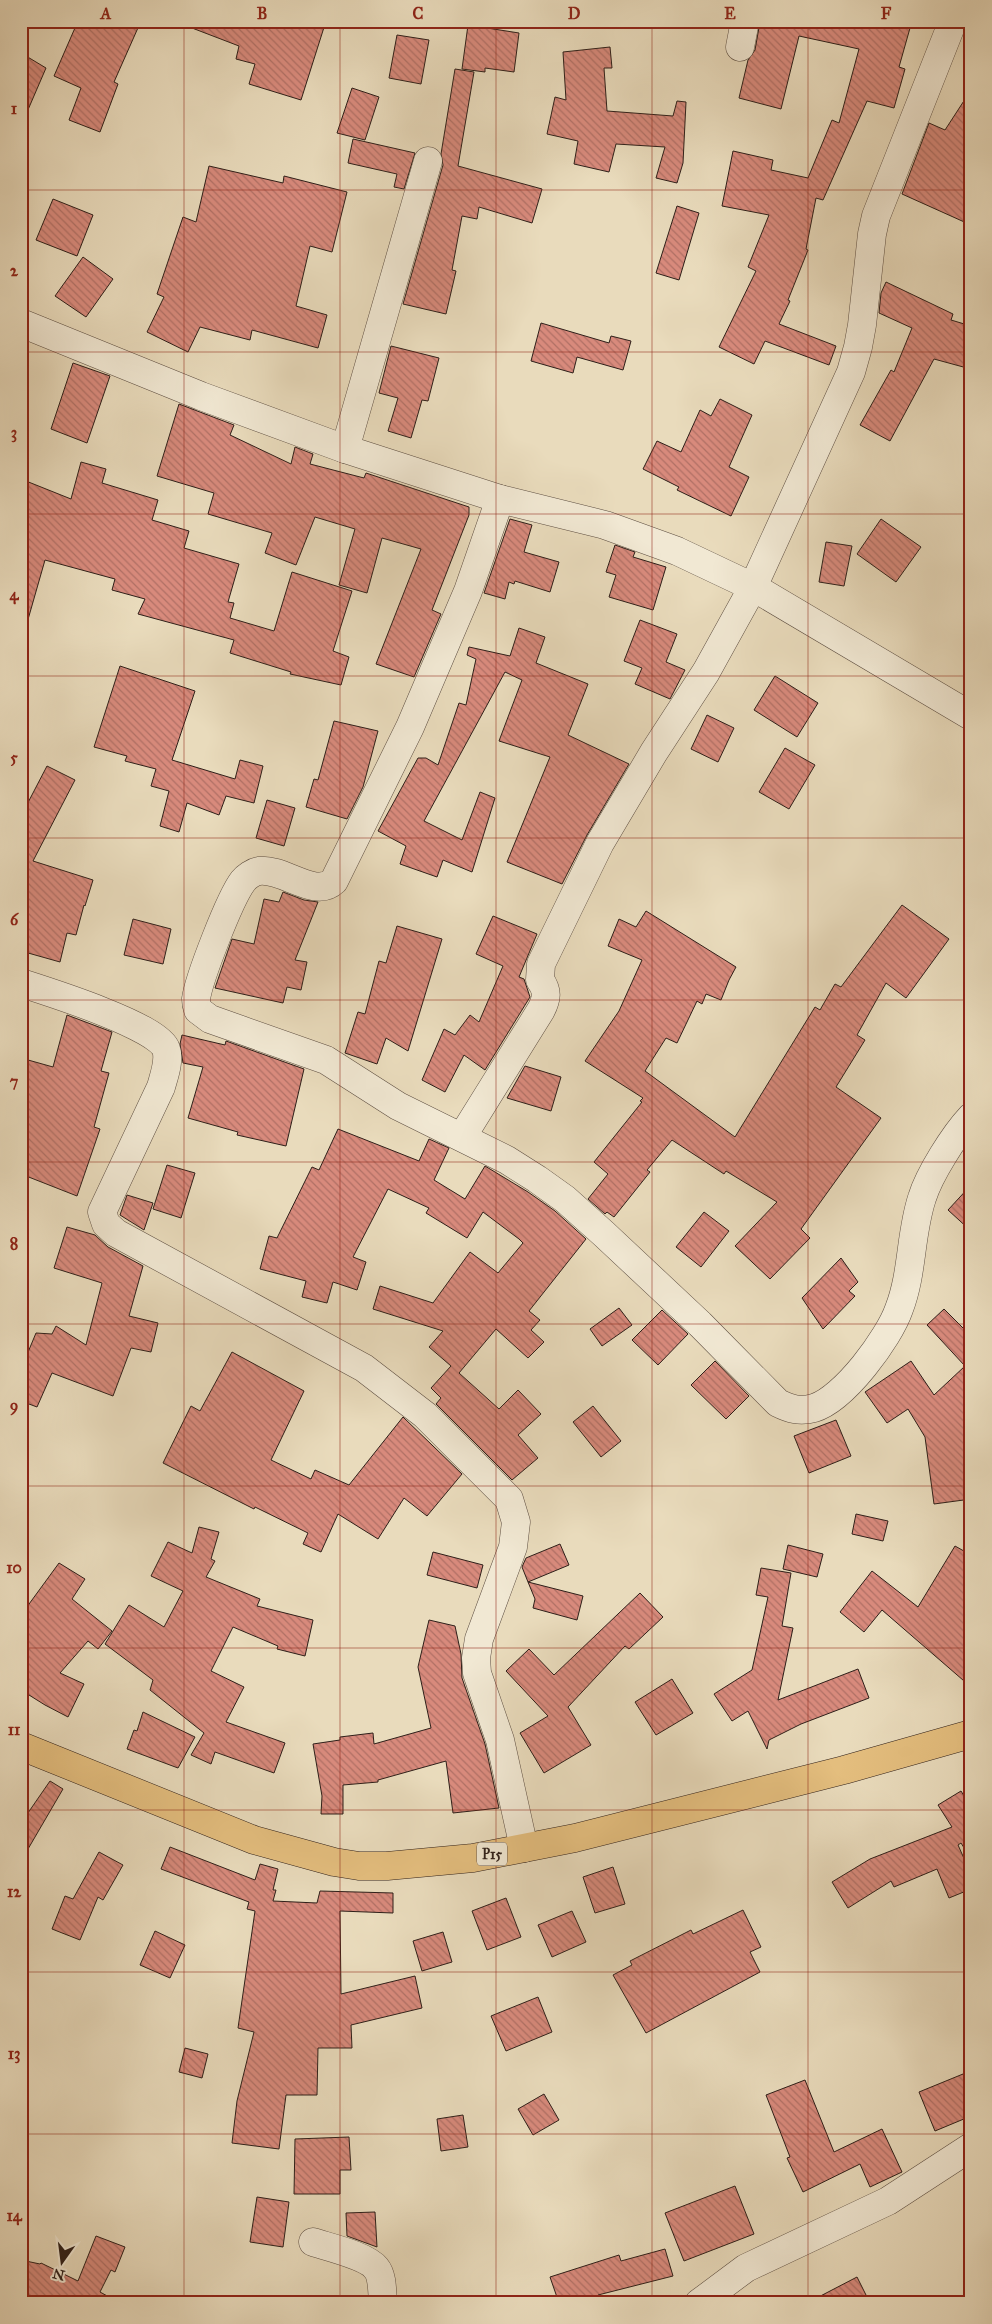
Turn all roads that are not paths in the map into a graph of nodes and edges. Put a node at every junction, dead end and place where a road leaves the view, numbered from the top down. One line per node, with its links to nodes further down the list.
1 (953, 21): 8 (street)
2 (957, 21): 3 (street)
3 (971, 27)
4 (428, 161): 6 (street)
5 (21, 322): 6 (street)
6 (345, 450): 7 (street)
7 (500, 499): 8 (street); 12 (street)
8 (753, 587): 9 (street); 12 (street)
9 (971, 716)
10 (21, 983): 15 (street)
11 (971, 1117): 12 (street)
12 (462, 1137)
13 (971, 1734): 15 (main road, P15)
14 (21, 1746): 15 (main road, P15)
15 (524, 1848)
16 (971, 2146): 19 (street)
17 (313, 2242): 18 (street)
18 (382, 2303)
19 (699, 2303)

